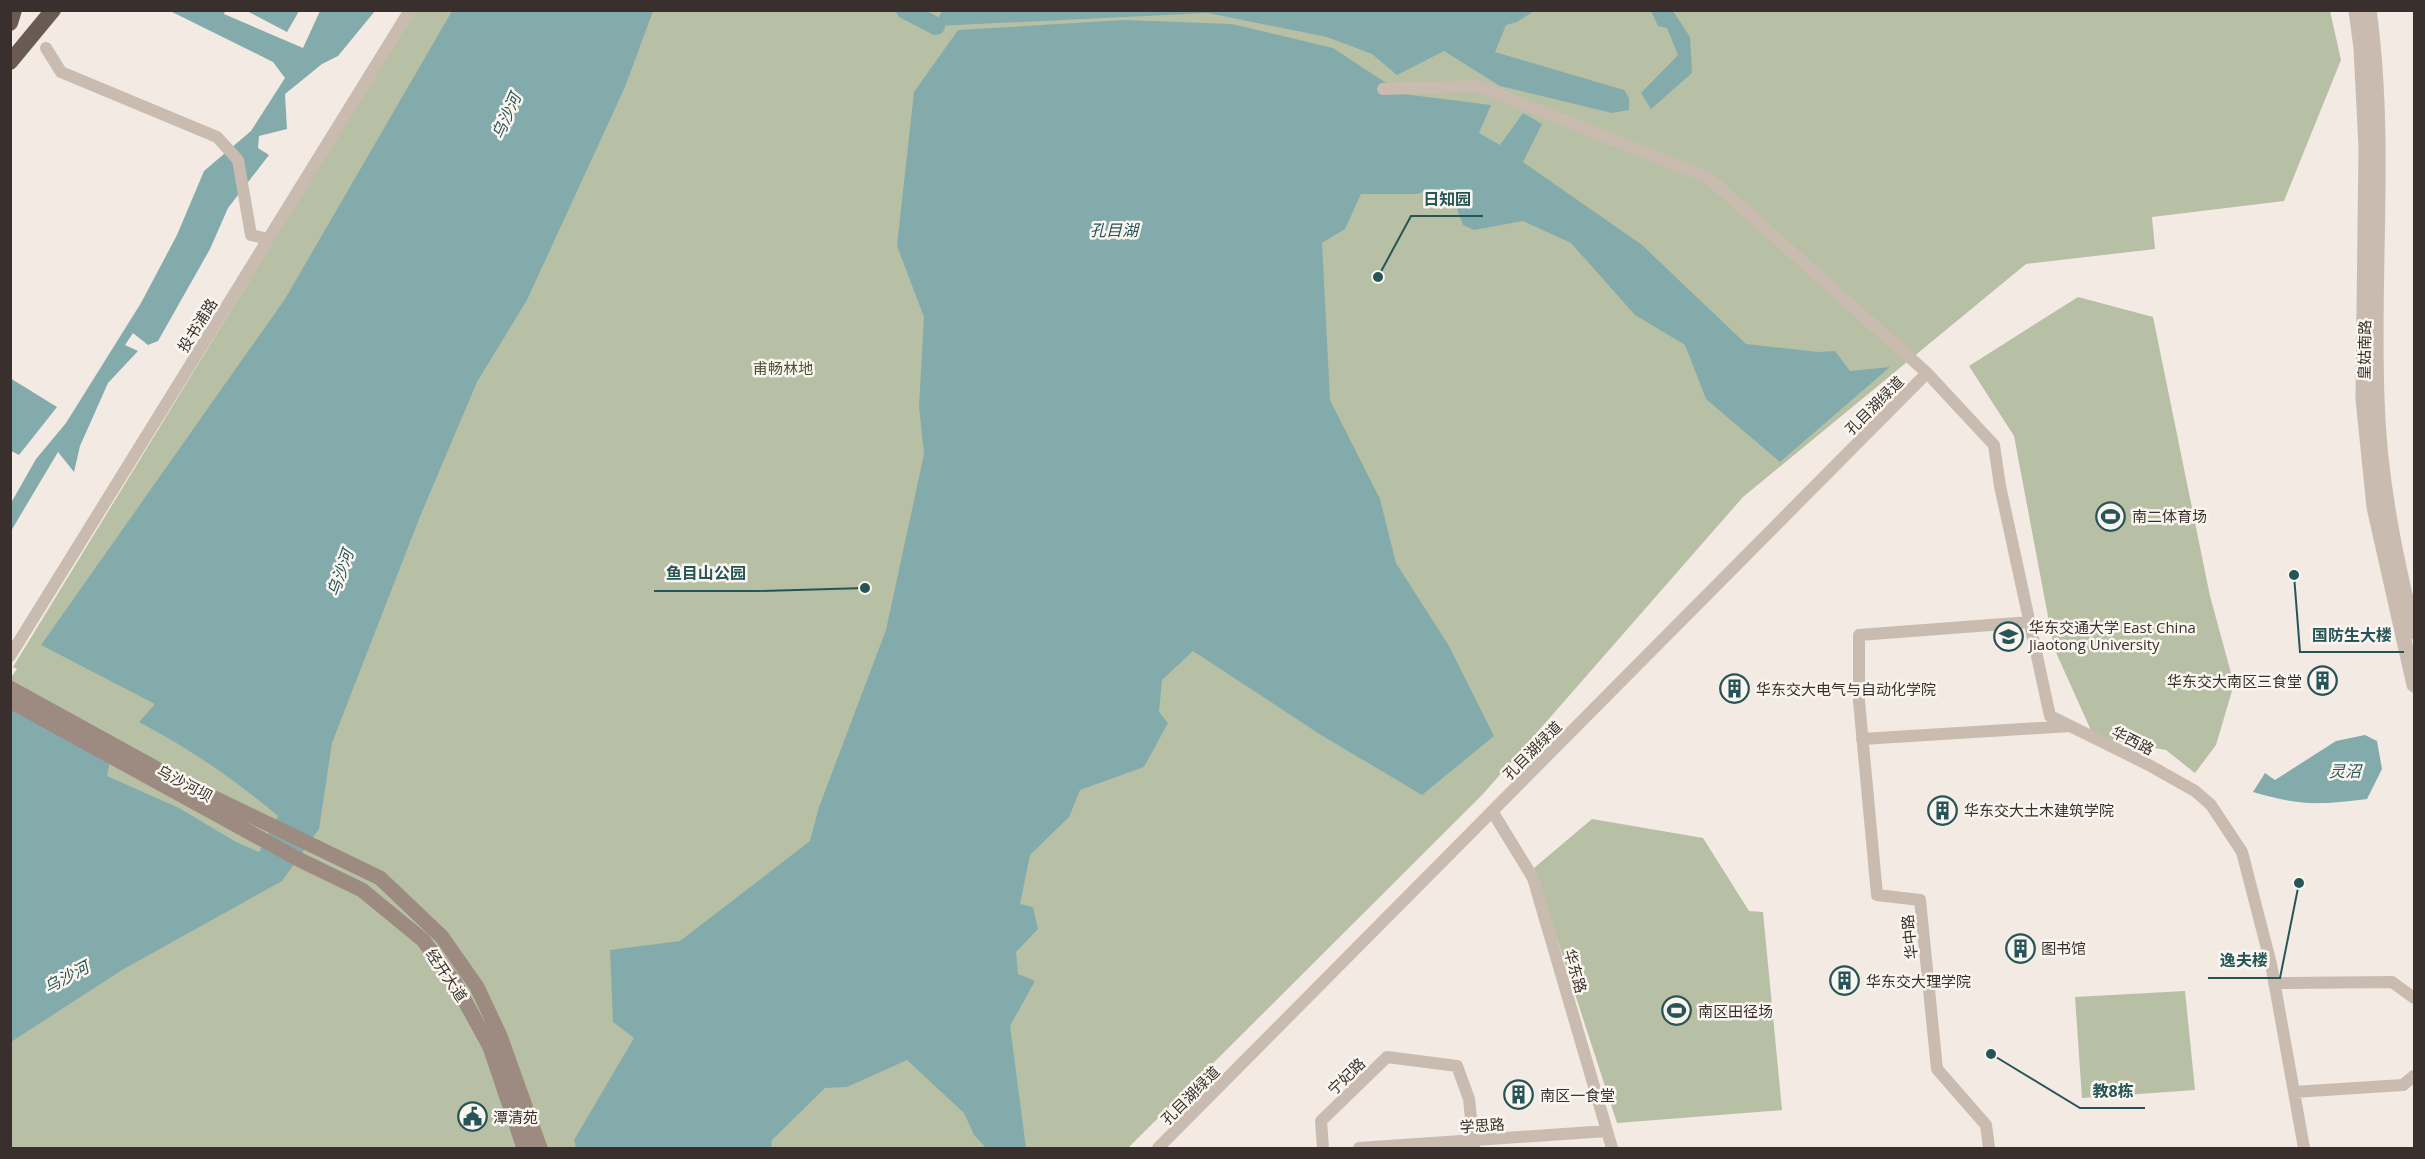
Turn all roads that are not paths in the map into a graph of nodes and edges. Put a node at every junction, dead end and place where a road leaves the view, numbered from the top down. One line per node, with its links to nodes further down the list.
1 (14, 10): 6 (highway)
2 (53, 10): 8 (highway)
3 (410, 10): 10 (street, 投书浦路)
4 (2356, 10): 15 (street, 皇姑南路)
5 (2369, 10): 13 (street, 皇姑南路)
6 (10, 23)
7 (46, 48): 10 (street)
8 (10, 62)
9 (1383, 89): 11 (street, 华西路)
10 (268, 239): 14 (street, 投书浦路)
11 (1928, 373): 12 (street, 华西路); 20 (street, 孔目湖绿道)
12 (2030, 622): 18 (street, 华西路); 19 (street, 华中路)
13 (2415, 632)
14 (10, 656)
15 (2415, 685)
16 (10, 688): 21 (main road, 乌沙河坝)
17 (10, 700): 21 (main road, 乌沙河坝)
18 (2071, 726): 19 (street); 24 (street, 华西路)
19 (1862, 739): 36 (street, 华中路)
20 (1492, 811): 28 (street, 华东路); 32 (street, 孔目湖绿道)
21 (248, 824): 22 (main road, 乌沙河坝); 23 (main road, 乌沙河坝)
22 (300, 860): 30 (main road, 经开大道)
23 (364, 868): 31 (main road, 经开大道)
24 (2274, 983): 25 (street); 27 (street, 华西路)
25 (2415, 998)
26 (2415, 1076): 27 (street)
27 (2294, 1092): 37 (street, 华西路)
28 (1607, 1131): 29 (street, 学思路); 35 (street, 华东路)
29 (1474, 1144): 33 (street, 宁妃路); 34 (street, 学思路)
30 (524, 1149)
31 (540, 1149)
32 (1158, 1149)
33 (1323, 1149)
34 (1359, 1149)
35 (1612, 1149)
36 (1989, 1149)
37 (2304, 1149)

